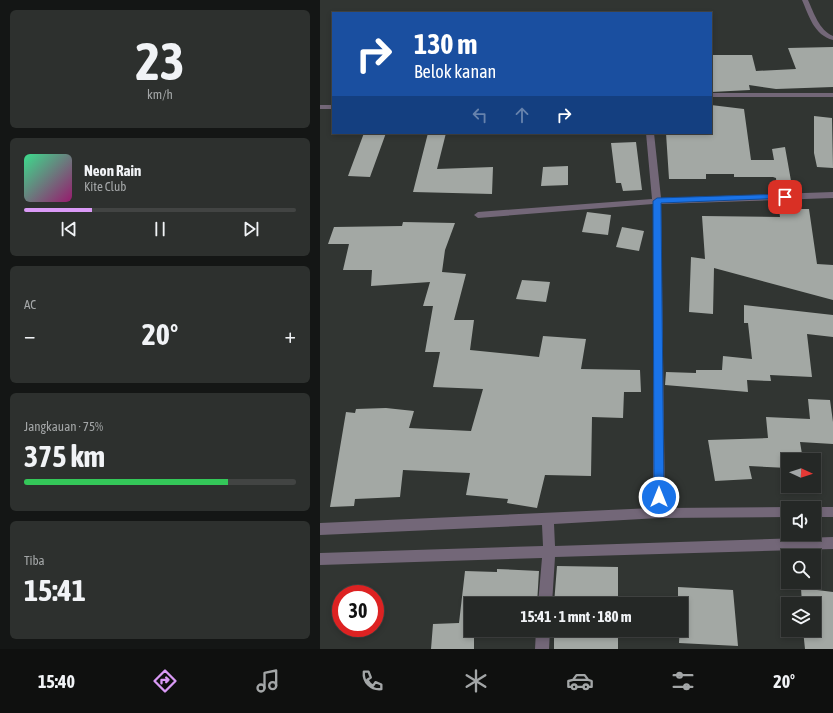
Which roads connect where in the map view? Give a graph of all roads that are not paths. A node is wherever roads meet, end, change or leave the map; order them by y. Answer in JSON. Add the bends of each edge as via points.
{"nodes":[{"id":1,"x":805,"y":0,"type":"edge"},
{"id":2,"x":833,"y":38,"type":"edge"},
{"id":3,"x":712,"y":95,"type":"edge"},
{"id":4,"x":833,"y":95,"type":"edge"},
{"id":5,"x":320,"y":107,"type":"edge"},
{"id":6,"x":332,"y":107,"type":"edge"},
{"id":7,"x":650,"y":134,"type":"edge"},
{"id":8,"x":833,"y":195,"type":"edge"},
{"id":9,"x":657,"y":201,"type":"junction"},
{"id":10,"x":478,"y":215,"type":"dead end"},
{"id":11,"x":781,"y":512,"type":"edge"},
{"id":12,"x":821,"y":512,"type":"edge"},
{"id":13,"x":833,"y":512,"type":"edge"},
{"id":14,"x":659,"y":513,"type":"junction"},
{"id":15,"x":548,"y":519,"type":"junction"},
{"id":16,"x":320,"y":529,"type":"edge"},
{"id":17,"x":833,"y":542,"type":"edge"},
{"id":18,"x":549,"y":552,"type":"junction"},
{"id":19,"x":320,"y":559,"type":"edge"},
{"id":20,"x":546,"y":597,"type":"edge"},
{"id":21,"x":543,"y":637,"type":"edge"},
{"id":22,"x":542,"y":649,"type":"edge"}],
"edges":[{"from":1,"to":2,"type":"street","via":[[820,30]]},
{"from":3,"to":4,"type":"street"},
{"from":5,"to":6,"type":"street"},
{"from":7,"to":9,"type":"street"},
{"from":8,"to":9,"type":"street"},
{"from":9,"to":10,"type":"street"},
{"from":9,"to":14,"type":"street"},
{"from":11,"to":14,"type":"street"},
{"from":12,"to":13,"type":"street"},
{"from":14,"to":15,"type":"street"},
{"from":15,"to":16,"type":"street"},
{"from":15,"to":18,"type":"street"},
{"from":17,"to":18,"type":"street"},
{"from":18,"to":19,"type":"street"},
{"from":18,"to":20,"type":"street"},
{"from":21,"to":22,"type":"street"}]}
